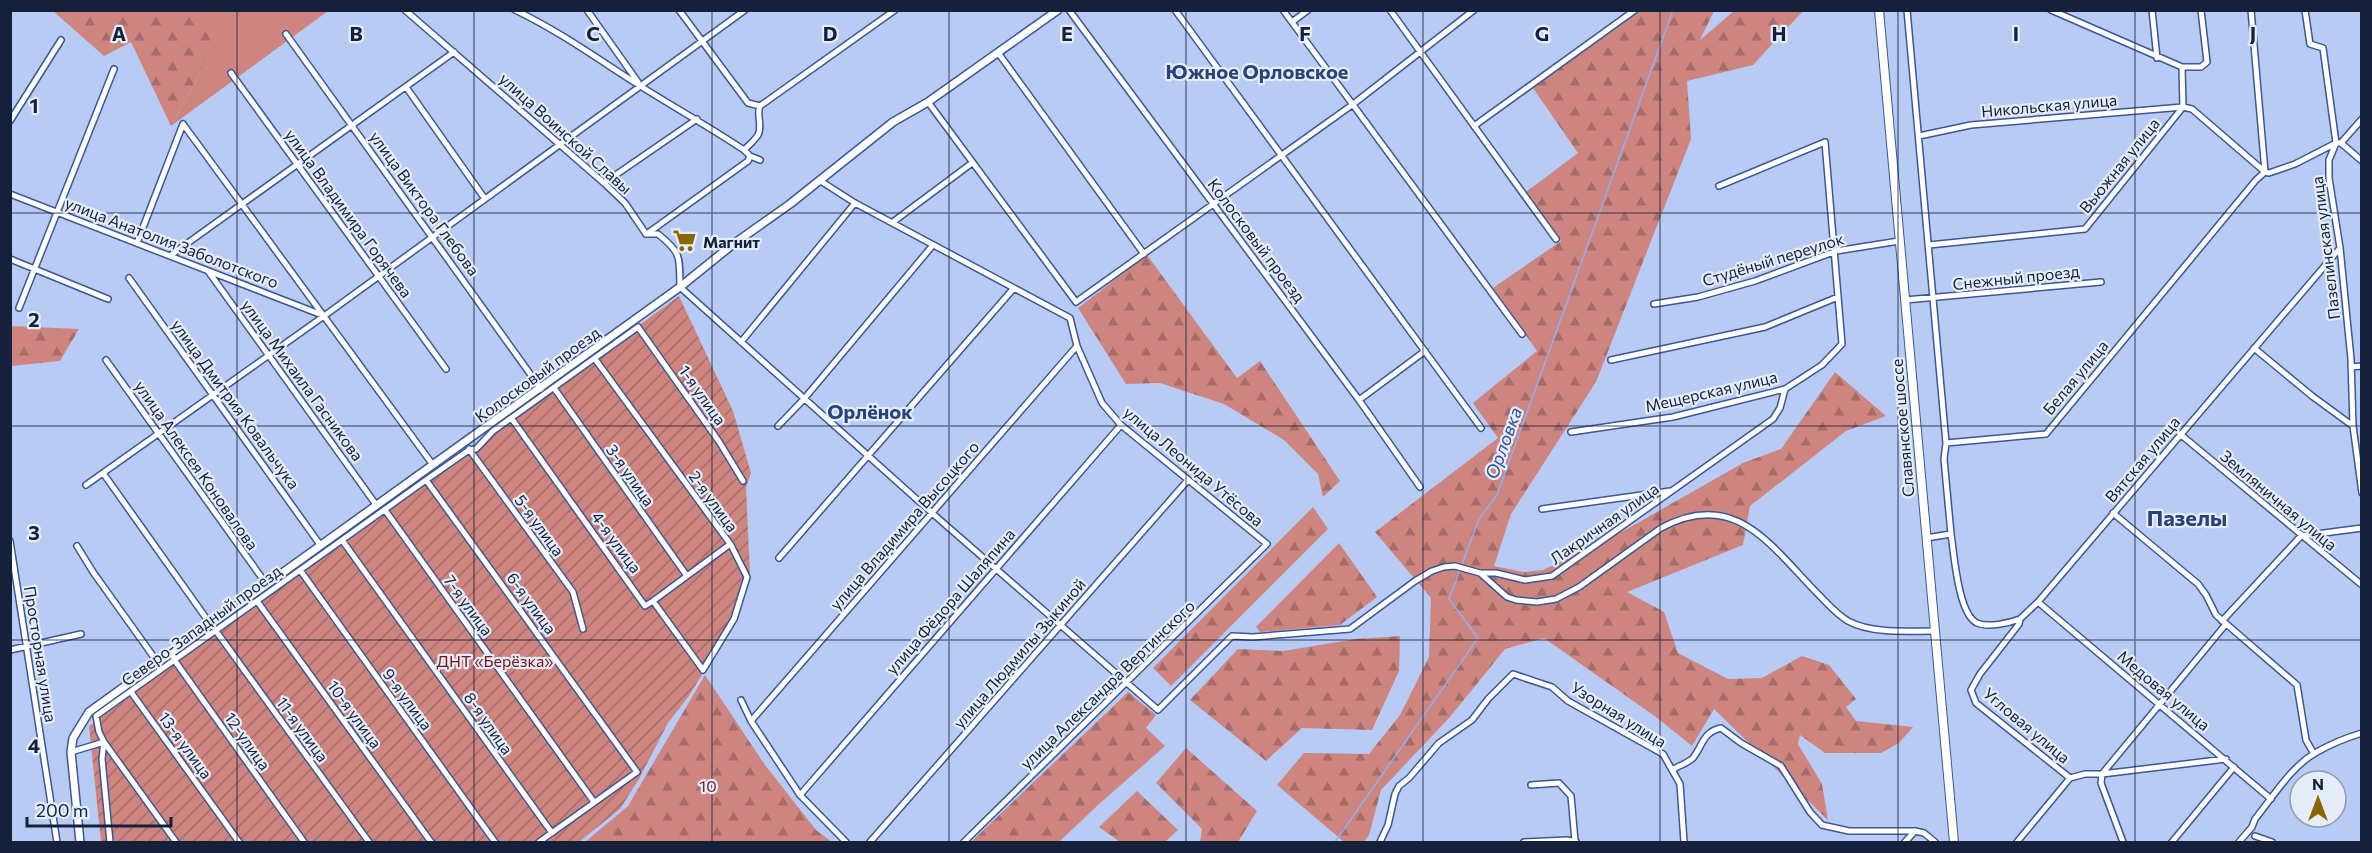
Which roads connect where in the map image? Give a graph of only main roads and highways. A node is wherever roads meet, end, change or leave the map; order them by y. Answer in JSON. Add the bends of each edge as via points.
{"nodes":[{"id":1,"x":1879,"y":10,"type":"edge"},
{"id":2,"x":1954,"y":843,"type":"edge"}],
"edges":[{"from":1,"to":2,"type":"main road","name":"Славянское шоссе"}]}
